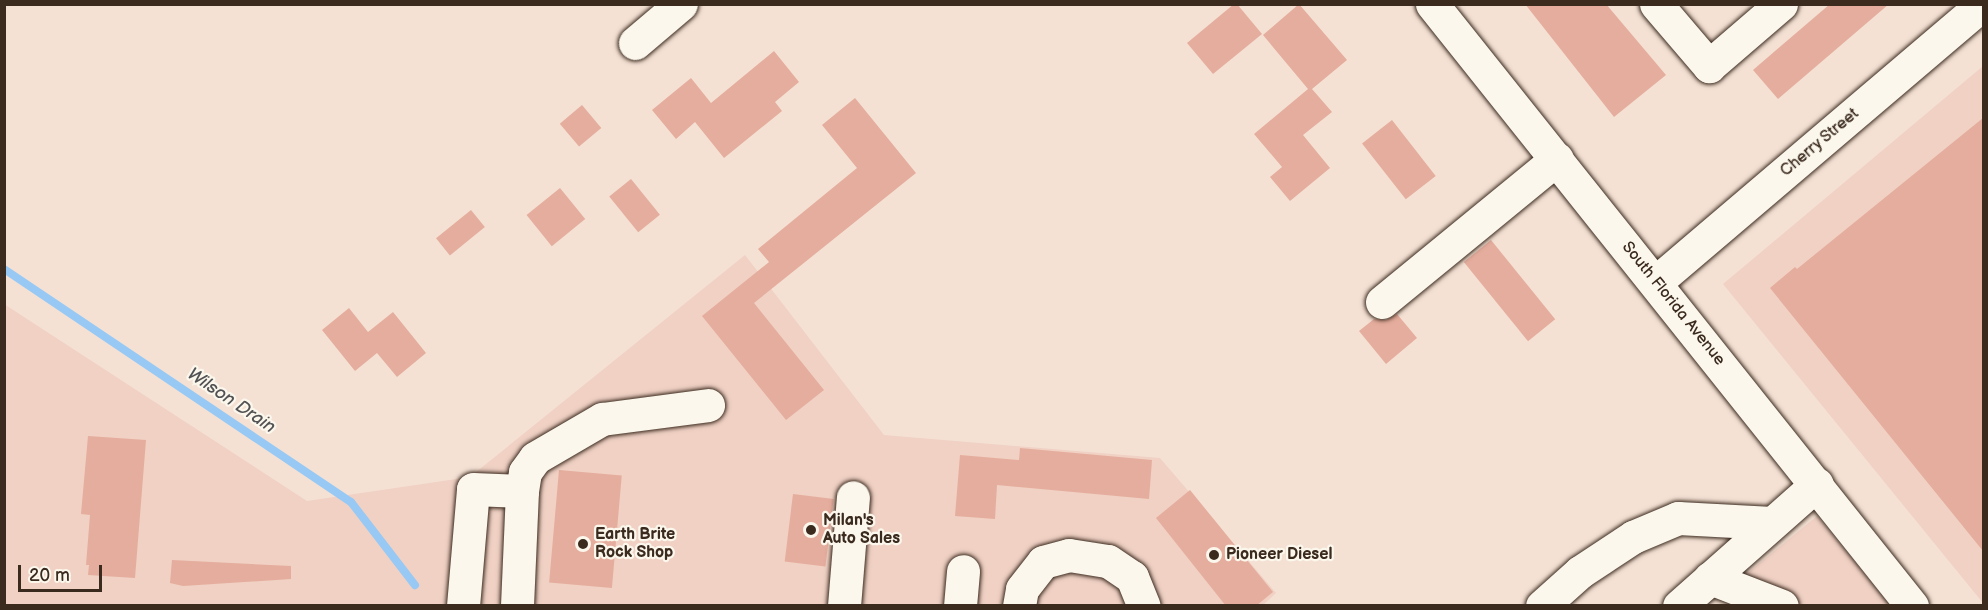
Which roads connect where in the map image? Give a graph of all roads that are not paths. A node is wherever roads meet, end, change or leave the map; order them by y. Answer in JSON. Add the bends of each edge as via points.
{"nodes":[{"id":1,"x":681,"y":4,"type":"edge"},
{"id":2,"x":1432,"y":4,"type":"edge"},
{"id":3,"x":1656,"y":4,"type":"edge"},
{"id":4,"x":1781,"y":4,"type":"edge"},
{"id":5,"x":1983,"y":4,"type":"edge"},
{"id":6,"x":635,"y":43,"type":"dead end"},
{"id":7,"x":1557,"y":159,"type":"junction"},
{"id":8,"x":1656,"y":282,"type":"junction"},
{"id":9,"x":1382,"y":302,"type":"dead end"},
{"id":10,"x":708,"y":405,"type":"dead end"},
{"id":11,"x":1817,"y":484,"type":"junction"},
{"id":12,"x":522,"y":491,"type":"junction"},
{"id":13,"x":853,"y":497,"type":"dead end"},
{"id":14,"x":1772,"y":523,"type":"junction"},
{"id":15,"x":963,"y":571,"type":"dead end"},
{"id":16,"x":1710,"y":578,"type":"junction"},
{"id":17,"x":463,"y":606,"type":"edge"},
{"id":18,"x":517,"y":606,"type":"edge"},
{"id":19,"x":844,"y":606,"type":"edge"},
{"id":20,"x":960,"y":606,"type":"edge"},
{"id":21,"x":1019,"y":606,"type":"edge"},
{"id":22,"x":1143,"y":606,"type":"edge"},
{"id":23,"x":1542,"y":606,"type":"edge"},
{"id":24,"x":1679,"y":606,"type":"edge"},
{"id":25,"x":1782,"y":606,"type":"edge"},
{"id":26,"x":1912,"y":606,"type":"edge"}],
"edges":[{"from":1,"to":6,"type":"street"},
{"from":2,"to":7,"type":"street","name":"South Florida Avenue"},
{"from":3,"to":4,"type":"street","via":[[1709,66]]},
{"from":5,"to":8,"type":"street","name":"Cherry Street"},
{"from":7,"to":8,"type":"street","name":"South Florida Avenue"},
{"from":7,"to":9,"type":"street"},
{"from":8,"to":11,"type":"street","name":"South Florida Avenue"},
{"from":10,"to":12,"type":"street","via":[[602,419],[535,458],[525,472]]},
{"from":11,"to":14,"type":"street"},
{"from":11,"to":26,"type":"street","name":"South Florida Avenue"},
{"from":12,"to":17,"type":"street","via":[[473,489]]},
{"from":12,"to":18,"type":"street"},
{"from":13,"to":19,"type":"street"},
{"from":14,"to":16,"type":"street"},
{"from":14,"to":23,"type":"street","via":[[1678,518],[1633,537],[1581,572]]},
{"from":15,"to":20,"type":"street"},
{"from":16,"to":24,"type":"street"},
{"from":16,"to":25,"type":"street"},
{"from":21,"to":22,"type":"street","via":[[1022,589],[1043,562],[1069,555],[1108,561],[1132,577]]}]}
